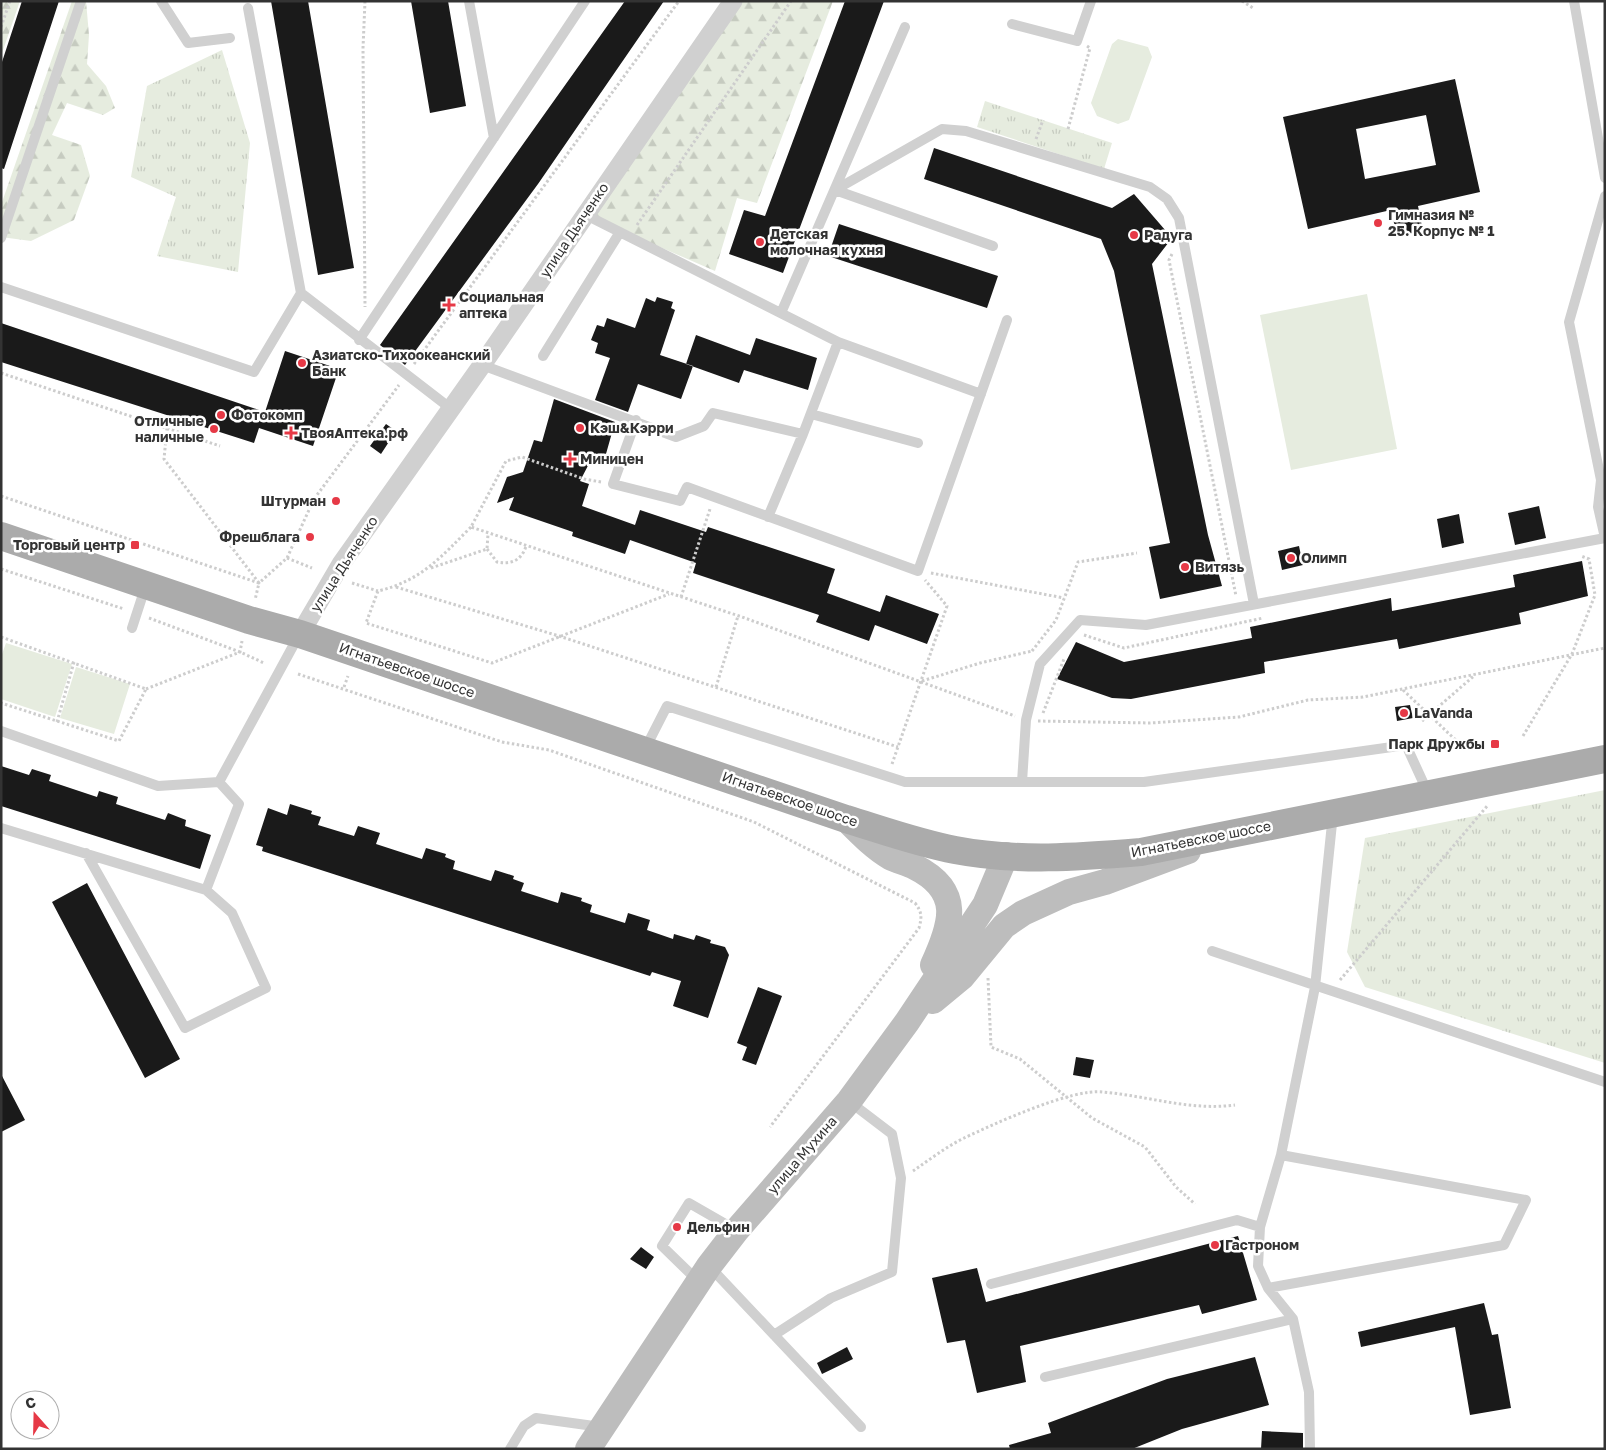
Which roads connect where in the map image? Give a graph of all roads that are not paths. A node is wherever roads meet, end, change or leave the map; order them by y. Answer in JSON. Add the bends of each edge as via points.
{"nodes":[{"id":1,"x":82,"y":1,"type":"edge"},
{"id":2,"x":161,"y":1,"type":"edge"},
{"id":3,"x":469,"y":1,"type":"edge"},
{"id":4,"x":586,"y":1,"type":"edge"},
{"id":5,"x":732,"y":1,"type":"edge"},
{"id":6,"x":1091,"y":1,"type":"edge"},
{"id":7,"x":1574,"y":1,"type":"edge"},
{"id":8,"x":248,"y":8,"type":"dead end"},
{"id":9,"x":1012,"y":24,"type":"dead end"},
{"id":10,"x":905,"y":27,"type":"dead end"},
{"id":11,"x":230,"y":38,"type":"dead end"},
{"id":12,"x":494,"y":138,"type":"junction"},
{"id":13,"x":1605,"y":178,"type":"edge"},
{"id":14,"x":834,"y":190,"type":"junction"},
{"id":15,"x":1605,"y":196,"type":"edge"},
{"id":16,"x":584,"y":214,"type":"junction"},
{"id":17,"x":620,"y":232,"type":"junction"},
{"id":18,"x":1,"y":238,"type":"edge"},
{"id":19,"x":993,"y":246,"type":"dead end"},
{"id":20,"x":1,"y":287,"type":"edge"},
{"id":21,"x":301,"y":293,"type":"junction"},
{"id":22,"x":781,"y":313,"type":"junction"},
{"id":23,"x":1007,"y":320,"type":"dead end"},
{"id":24,"x":359,"y":340,"type":"junction"},
{"id":25,"x":838,"y":342,"type":"junction"},
{"id":26,"x":543,"y":356,"type":"dead end"},
{"id":27,"x":482,"y":365,"type":"junction"},
{"id":28,"x":981,"y":394,"type":"junction"},
{"id":29,"x":450,"y":408,"type":"junction"},
{"id":30,"x":811,"y":414,"type":"junction"},
{"id":31,"x":636,"y":420,"type":"junction"},
{"id":32,"x":803,"y":434,"type":"junction"},
{"id":33,"x":918,"y":443,"type":"dead end"},
{"id":34,"x":1603,"y":480,"type":"edge"},
{"id":35,"x":768,"y":517,"type":"junction"},
{"id":36,"x":1,"y":536,"type":"edge"},
{"id":37,"x":1605,"y":538,"type":"edge"},
{"id":38,"x":147,"y":584,"type":"junction"},
{"id":39,"x":1254,"y":604,"type":"junction"},
{"id":40,"x":132,"y":628,"type":"dead end"},
{"id":41,"x":300,"y":634,"type":"junction"},
{"id":42,"x":1,"y":732,"type":"edge"},
{"id":43,"x":645,"y":750,"type":"junction"},
{"id":44,"x":1605,"y":758,"type":"edge"},
{"id":45,"x":219,"y":782,"type":"junction"},
{"id":46,"x":1022,"y":782,"type":"junction"},
{"id":47,"x":1428,"y":794,"type":"junction"},
{"id":48,"x":1333,"y":814,"type":"junction"},
{"id":49,"x":846,"y":819,"type":"junction"},
{"id":50,"x":1,"y":828,"type":"edge"},
{"id":51,"x":1238,"y":833,"type":"junction"},
{"id":52,"x":86,"y":854,"type":"junction"},
{"id":53,"x":1006,"y":855,"type":"junction"},
{"id":54,"x":206,"y":890,"type":"junction"},
{"id":55,"x":1212,"y":951,"type":"dead end"},
{"id":56,"x":1315,"y":987,"type":"junction"},
{"id":57,"x":907,"y":1022,"type":"junction"},
{"id":58,"x":1605,"y":1082,"type":"edge"},
{"id":59,"x":850,"y":1101,"type":"junction"},
{"id":60,"x":1281,"y":1155,"type":"junction"},
{"id":61,"x":1260,"y":1227,"type":"junction"},
{"id":62,"x":736,"y":1231,"type":"junction"},
{"id":63,"x":703,"y":1274,"type":"junction"},
{"id":64,"x":991,"y":1284,"type":"dead end"},
{"id":65,"x":1268,"y":1288,"type":"junction"},
{"id":66,"x":1293,"y":1319,"type":"junction"},
{"id":67,"x":774,"y":1335,"type":"junction"},
{"id":68,"x":1046,"y":1377,"type":"dead end"},
{"id":69,"x":602,"y":1427,"type":"junction"},
{"id":70,"x":861,"y":1427,"type":"dead end"},
{"id":71,"x":510,"y":1449,"type":"edge"},
{"id":72,"x":588,"y":1449,"type":"edge"},
{"id":73,"x":1310,"y":1449,"type":"edge"}],
"edges":[{"from":1,"to":18,"type":"lane"},
{"from":2,"to":11,"type":"lane","via":[[188,43]]},
{"from":3,"to":12,"type":"lane"},
{"from":4,"to":12,"type":"lane"},
{"from":5,"to":16,"type":"street","name":"улица Дьяченко"},
{"from":6,"to":9,"type":"lane","via":[[1076,45]]},
{"from":7,"to":13,"type":"lane"},
{"from":8,"to":21,"type":"lane"},
{"from":10,"to":14,"type":"lane"},
{"from":12,"to":24,"type":"lane"},
{"from":14,"to":19,"type":"lane"},
{"from":14,"to":22,"type":"lane"},
{"from":14,"to":39,"type":"lane","via":[[942,129],[966,131],[1150,186],[1167,198],[1179,218]]},
{"from":15,"to":34,"type":"lane","via":[[1569,322]]},
{"from":16,"to":17,"type":"lane"},
{"from":16,"to":27,"type":"street","name":"улица Дьяченко"},
{"from":17,"to":22,"type":"lane"},
{"from":17,"to":26,"type":"lane"},
{"from":20,"to":21,"type":"lane","via":[[254,372]]},
{"from":21,"to":24,"type":"lane"},
{"from":22,"to":25,"type":"lane"},
{"from":23,"to":28,"type":"lane"},
{"from":24,"to":29,"type":"lane"},
{"from":25,"to":28,"type":"lane"},
{"from":25,"to":30,"type":"lane"},
{"from":27,"to":29,"type":"street","name":"улица Дьяченко"},
{"from":27,"to":31,"type":"lane"},
{"from":28,"to":35,"type":"lane","via":[[918,571]]},
{"from":29,"to":41,"type":"street","name":"улица Дьяченко","via":[[341,564]]},
{"from":30,"to":32,"type":"lane"},
{"from":30,"to":33,"type":"lane"},
{"from":31,"to":32,"type":"lane","via":[[676,437],[704,426],[714,413]]},
{"from":31,"to":35,"type":"lane","via":[[613,484],[680,501],[687,487]]},
{"from":32,"to":35,"type":"lane"},
{"from":34,"to":37,"type":"lane","via":[[1598,507]]},
{"from":36,"to":38,"type":"main road","name":"Игнатьевское шоссе"},
{"from":37,"to":39,"type":"lane"},
{"from":38,"to":40,"type":"lane"},
{"from":38,"to":41,"type":"main road","name":"Игнатьевское шоссе","via":[[249,620]]},
{"from":39,"to":46,"type":"lane","via":[[1146,625],[1080,620],[1040,664],[1026,720]]},
{"from":41,"to":43,"type":"main road","name":"Игнатьевское шоссе"},
{"from":41,"to":45,"type":"lane"},
{"from":42,"to":45,"type":"lane","via":[[158,786]]},
{"from":43,"to":46,"type":"lane","via":[[667,706],[905,782]]},
{"from":43,"to":49,"type":"main road","name":"Игнатьевское шоссе"},
{"from":44,"to":47,"type":"main road","name":"Игнатьевское шоссе"},
{"from":45,"to":54,"type":"lane","via":[[239,804]]},
{"from":46,"to":47,"type":"lane","via":[[1144,782],[1406,745]]},
{"from":47,"to":48,"type":"main road","name":"Игнатьевское шоссе"},
{"from":48,"to":51,"type":"main road","name":"Игнатьевское шоссе"},
{"from":48,"to":56,"type":"lane"},
{"from":49,"to":53,"type":"main road","name":"Игнатьевское шоссе","via":[[957,851]]},
{"from":49,"to":57,"type":"main road","via":[[868,841],[935,880],[944,891],[950,907],[950,922],[944,941]]},
{"from":50,"to":52,"type":"lane"},
{"from":51,"to":53,"type":"main road","name":"Игнатьевское шоссе","via":[[1141,852],[1068,858]]},
{"from":51,"to":57,"type":"main road","via":[[1105,882],[1068,892],[1023,913],[1004,926],[962,977]]},
{"from":52,"to":54,"type":"lane"},
{"from":52,"to":54,"type":"lane","via":[[185,1028],[266,988],[232,913]]},
{"from":53,"to":57,"type":"main road","name":"улица Мухина","via":[[985,905]]},
{"from":55,"to":56,"type":"lane"},
{"from":56,"to":58,"type":"lane"},
{"from":56,"to":60,"type":"lane"},
{"from":57,"to":59,"type":"main road","name":"улица Мухина"},
{"from":59,"to":62,"type":"main road","name":"улица Мухина"},
{"from":59,"to":67,"type":"lane","via":[[892,1134],[901,1178],[892,1272],[831,1298]]},
{"from":60,"to":61,"type":"lane"},
{"from":60,"to":65,"type":"lane","via":[[1526,1200],[1504,1245]]},
{"from":61,"to":64,"type":"lane","via":[[1238,1220]]},
{"from":61,"to":65,"type":"lane","via":[[1258,1266]]},
{"from":62,"to":63,"type":"main road","name":"улица Мухина"},
{"from":62,"to":63,"type":"lane","via":[[689,1203],[662,1246]]},
{"from":63,"to":67,"type":"lane"},
{"from":63,"to":69,"type":"main road","name":"улица Мухина"},
{"from":65,"to":66,"type":"lane"},
{"from":66,"to":68,"type":"lane"},
{"from":66,"to":73,"type":"lane","via":[[1309,1392]]},
{"from":67,"to":70,"type":"lane"},
{"from":69,"to":71,"type":"lane","via":[[536,1418],[524,1426]]},
{"from":69,"to":72,"type":"main road","name":"улица Мухина"}]}
